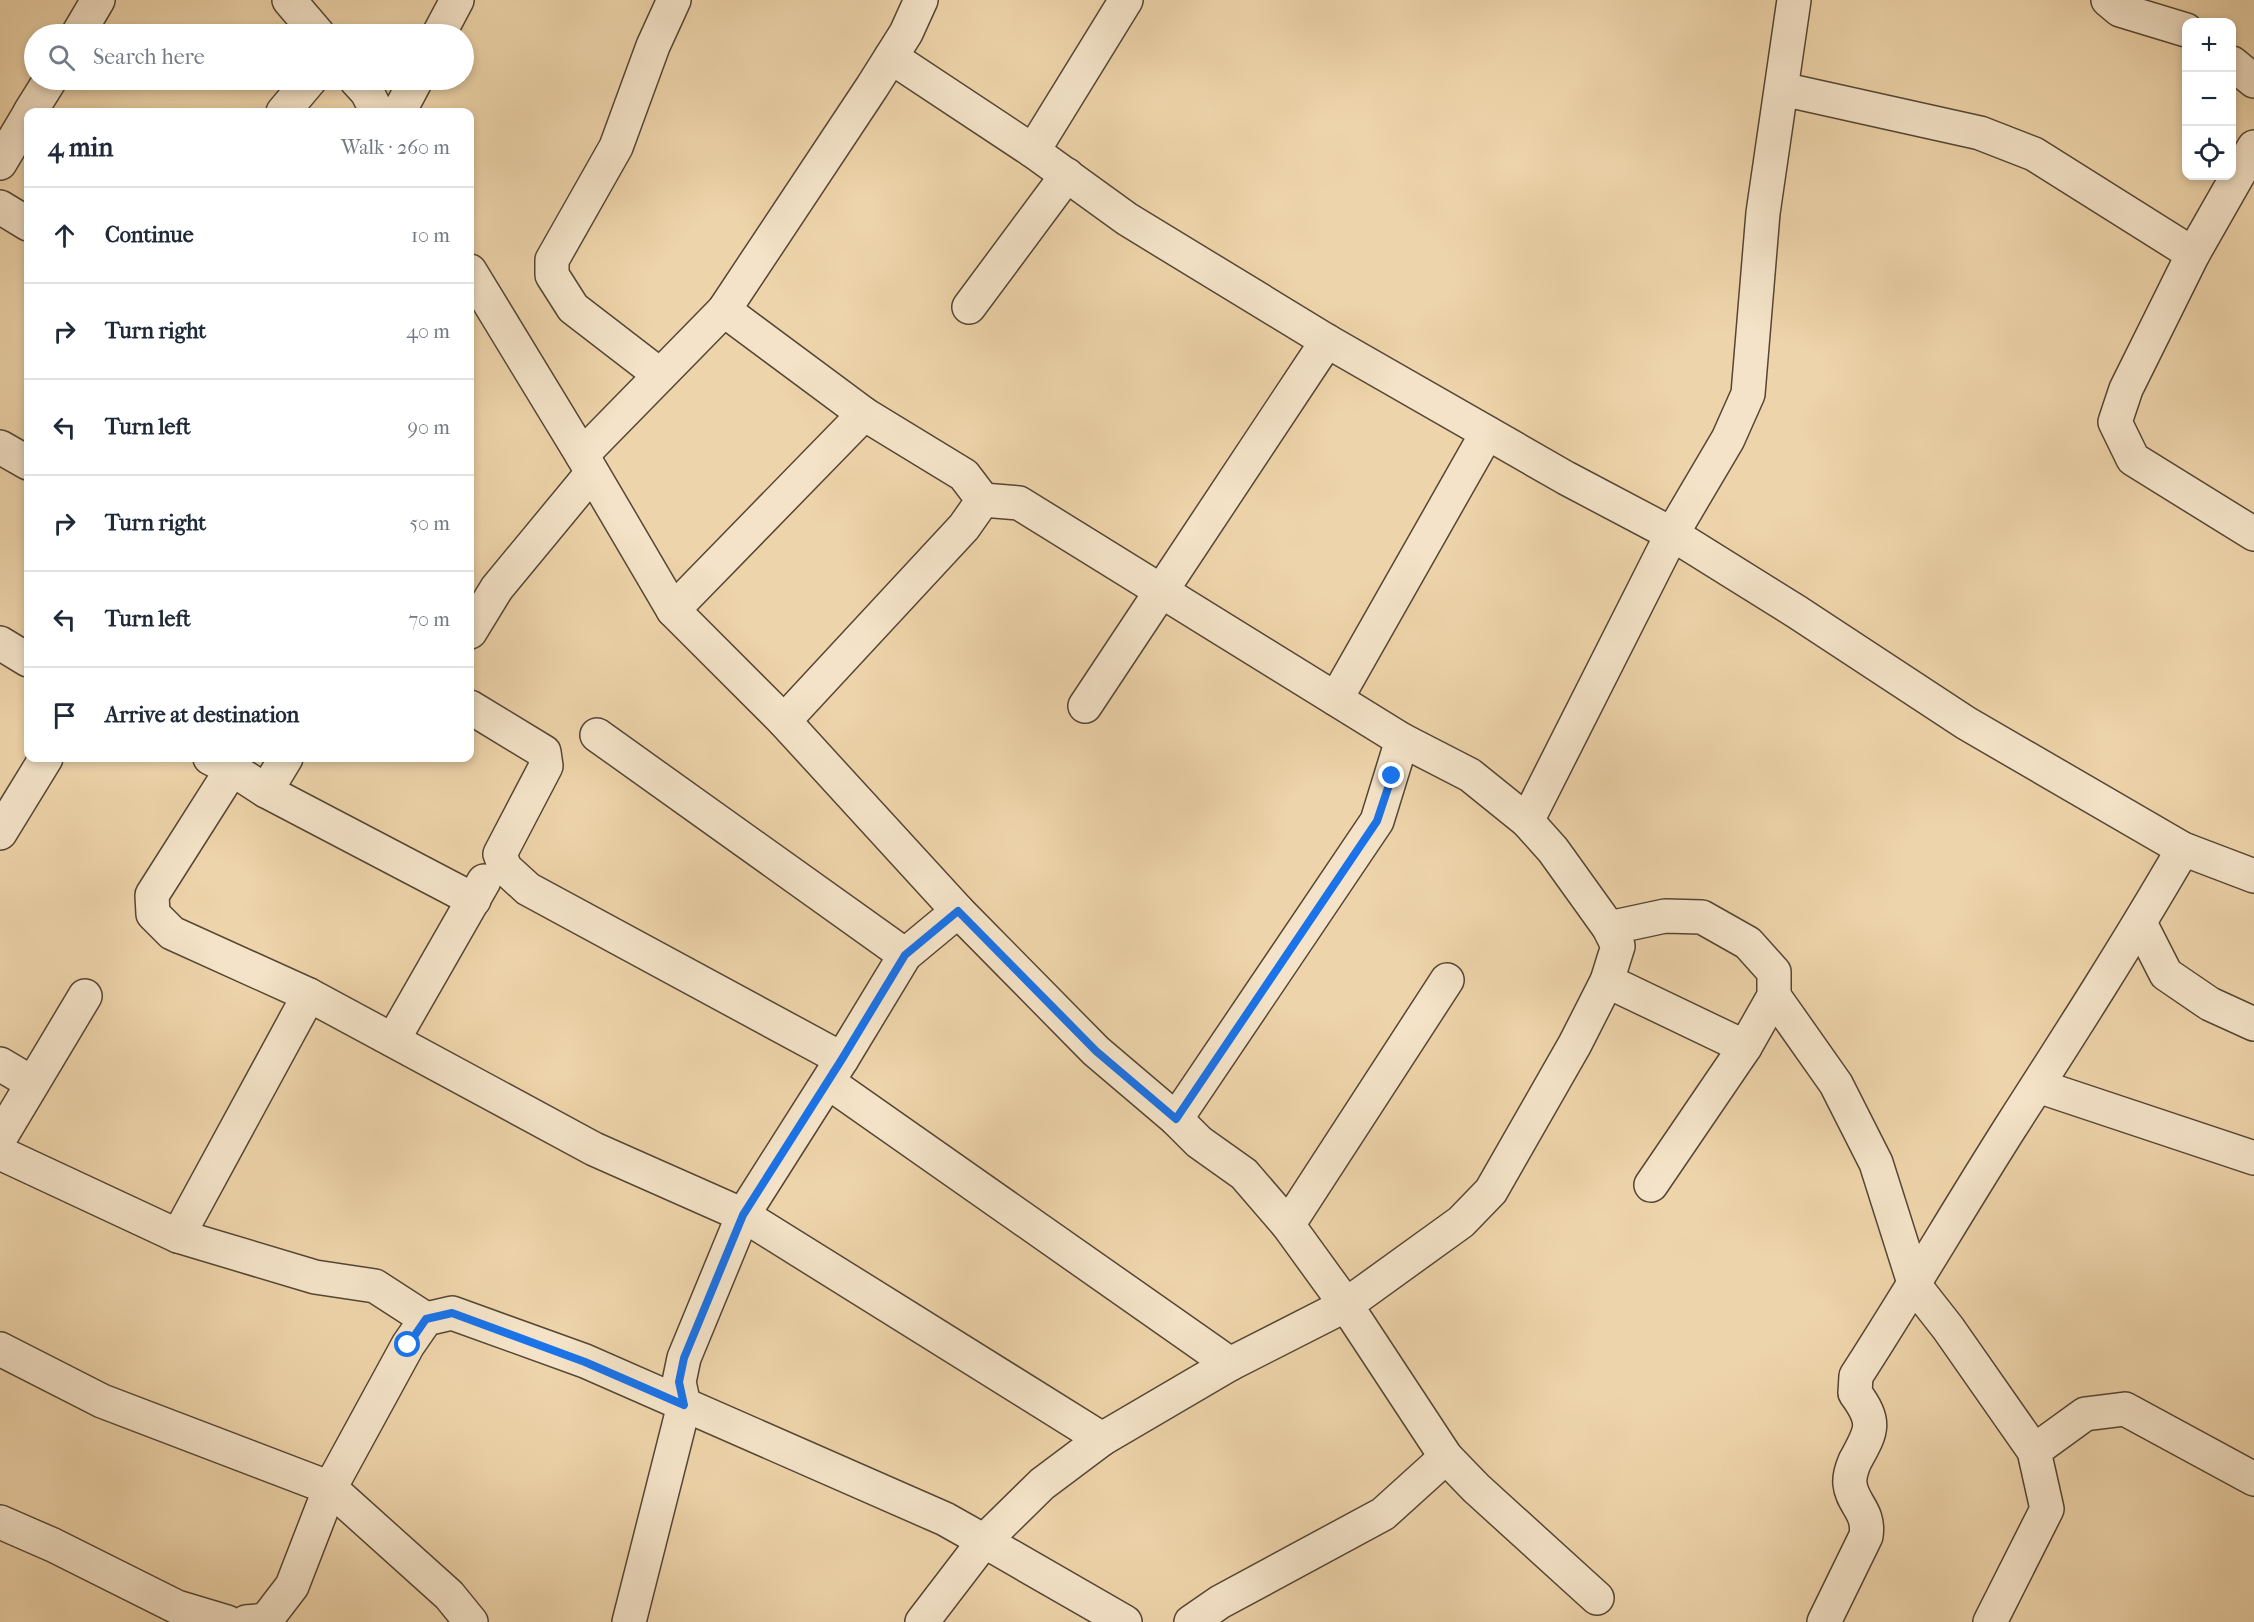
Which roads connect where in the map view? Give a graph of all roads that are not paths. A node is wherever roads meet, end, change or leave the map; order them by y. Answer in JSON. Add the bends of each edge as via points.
{"nodes":[{"id":1,"x":98,"y":0,"type":"edge"},
{"id":2,"x":289,"y":0,"type":"edge"},
{"id":3,"x":457,"y":0,"type":"edge"},
{"id":4,"x":674,"y":0,"type":"edge"},
{"id":5,"x":921,"y":0,"type":"edge"},
{"id":6,"x":1126,"y":0,"type":"edge"},
{"id":7,"x":1794,"y":0,"type":"edge"},
{"id":8,"x":2108,"y":0,"type":"edge"},
{"id":9,"x":2175,"y":0,"type":"edge"},
{"id":10,"x":2184,"y":18,"type":"edge"},
{"id":11,"x":84,"y":24,"type":"edge"},
{"id":12,"x":309,"y":24,"type":"edge"},
{"id":13,"x":445,"y":24,"type":"edge"},
{"id":14,"x":2182,"y":29,"type":"edge"},
{"id":15,"x":891,"y":57,"type":"junction"},
{"id":16,"x":2236,"y":66,"type":"edge"},
{"id":17,"x":2254,"y":81,"type":"edge"},
{"id":18,"x":1782,"y":89,"type":"junction"},
{"id":19,"x":44,"y":90,"type":"edge"},
{"id":20,"x":302,"y":90,"type":"edge"},
{"id":21,"x":365,"y":90,"type":"edge"},
{"id":22,"x":411,"y":90,"type":"edge"},
{"id":23,"x":33,"y":108,"type":"edge"},
{"id":24,"x":286,"y":108,"type":"edge"},
{"id":25,"x":375,"y":108,"type":"edge"},
{"id":26,"x":401,"y":108,"type":"edge"},
{"id":27,"x":24,"y":122,"type":"edge"},
{"id":28,"x":2254,"y":147,"type":"edge"},
{"id":29,"x":1033,"y":151,"type":"junction"},
{"id":30,"x":0,"y":163,"type":"edge"},
{"id":31,"x":1067,"y":175,"type":"junction"},
{"id":32,"x":0,"y":207,"type":"edge"},
{"id":33,"x":24,"y":222,"type":"edge"},
{"id":34,"x":2193,"y":254,"type":"junction"},
{"id":35,"x":474,"y":278,"type":"edge"},
{"id":36,"x":969,"y":307,"type":"dead end"},
{"id":37,"x":723,"y":310,"type":"junction"},
{"id":38,"x":1327,"y":341,"type":"junction"},
{"id":39,"x":660,"y":375,"type":"junction"},
{"id":40,"x":864,"y":414,"type":"junction"},
{"id":41,"x":1487,"y":433,"type":"junction"},
{"id":42,"x":0,"y":447,"type":"edge"},
{"id":43,"x":24,"y":461,"type":"edge"},
{"id":44,"x":587,"y":464,"type":"junction"},
{"id":45,"x":983,"y":500,"type":"junction"},
{"id":46,"x":1672,"y":534,"type":"junction"},
{"id":47,"x":2254,"y":534,"type":"edge"},
{"id":48,"x":1161,"y":590,"type":"junction"},
{"id":49,"x":673,"y":610,"type":"junction"},
{"id":50,"x":474,"y":625,"type":"edge"},
{"id":51,"x":0,"y":643,"type":"edge"},
{"id":52,"x":24,"y":658,"type":"edge"},
{"id":53,"x":1336,"y":699,"type":"junction"},
{"id":54,"x":1085,"y":706,"type":"dead end"},
{"id":55,"x":474,"y":709,"type":"edge"},
{"id":56,"x":784,"y":721,"type":"junction"},
{"id":57,"x":597,"y":735,"type":"dead end"},
{"id":58,"x":1402,"y":740,"type":"junction"},
{"id":59,"x":44,"y":762,"type":"edge"},
{"id":60,"x":284,"y":762,"type":"edge"},
{"id":61,"x":221,"y":763,"type":"edge"},
{"id":62,"x":266,"y":790,"type":"junction"},
{"id":63,"x":1527,"y":821,"type":"junction"},
{"id":64,"x":0,"y":833,"type":"edge"},
{"id":65,"x":2183,"y":849,"type":"junction"},
{"id":66,"x":500,"y":854,"type":"junction"},
{"id":67,"x":2254,"y":876,"type":"edge"},
{"id":68,"x":474,"y":900,"type":"junction"},
{"id":69,"x":958,"y":911,"type":"junction"},
{"id":70,"x":2140,"y":923,"type":"junction"},
{"id":71,"x":1609,"y":928,"type":"junction"},
{"id":72,"x":905,"y":955,"type":"junction"},
{"id":73,"x":1447,"y":980,"type":"dead end"},
{"id":74,"x":1606,"y":981,"type":"junction"},
{"id":75,"x":309,"y":995,"type":"junction"},
{"id":76,"x":85,"y":996,"type":"dead end"},
{"id":77,"x":1774,"y":996,"type":"junction"},
{"id":78,"x":2254,"y":1024,"type":"edge"},
{"id":79,"x":393,"y":1040,"type":"junction"},
{"id":80,"x":1745,"y":1047,"type":"junction"},
{"id":81,"x":0,"y":1064,"type":"edge"},
{"id":82,"x":835,"y":1070,"type":"junction"},
{"id":83,"x":32,"y":1083,"type":"junction"},
{"id":84,"x":2038,"y":1086,"type":"junction"},
{"id":85,"x":1176,"y":1119,"type":"junction"},
{"id":86,"x":0,"y":1138,"type":"edge"},
{"id":87,"x":0,"y":1153,"type":"edge"},
{"id":88,"x":2254,"y":1158,"type":"edge"},
{"id":89,"x":1651,"y":1185,"type":"dead end"},
{"id":90,"x":743,"y":1215,"type":"junction"},
{"id":91,"x":1288,"y":1225,"type":"junction"},
{"id":92,"x":178,"y":1236,"type":"junction"},
{"id":93,"x":1915,"y":1286,"type":"junction"},
{"id":94,"x":1346,"y":1305,"type":"junction"},
{"id":95,"x":426,"y":1319,"type":"junction"},
{"id":96,"x":0,"y":1349,"type":"edge"},
{"id":97,"x":1230,"y":1364,"type":"junction"},
{"id":98,"x":684,"y":1405,"type":"junction"},
{"id":99,"x":1102,"y":1439,"type":"junction"},
{"id":100,"x":2034,"y":1451,"type":"junction"},
{"id":101,"x":1446,"y":1457,"type":"junction"},
{"id":102,"x":2254,"y":1479,"type":"edge"},
{"id":103,"x":330,"y":1488,"type":"junction"},
{"id":104,"x":0,"y":1521,"type":"edge"},
{"id":105,"x":984,"y":1541,"type":"junction"},
{"id":106,"x":1597,"y":1598,"type":"dead end"},
{"id":107,"x":227,"y":1622,"type":"edge"},
{"id":108,"x":246,"y":1622,"type":"edge"},
{"id":109,"x":471,"y":1622,"type":"edge"},
{"id":110,"x":629,"y":1622,"type":"edge"},
{"id":111,"x":922,"y":1622,"type":"edge"},
{"id":112,"x":1125,"y":1622,"type":"edge"},
{"id":113,"x":1191,"y":1622,"type":"edge"},
{"id":114,"x":1824,"y":1622,"type":"edge"},
{"id":115,"x":1990,"y":1622,"type":"edge"}],
"edges":[{"from":1,"to":11,"type":"street"},
{"from":2,"to":12,"type":"street"},
{"from":3,"to":13,"type":"street"},
{"from":4,"to":39,"type":"street","via":[[616,147],[552,260],[552,275],[573,308]]},
{"from":5,"to":15,"type":"street"},
{"from":6,"to":29,"type":"street"},
{"from":7,"to":18,"type":"street"},
{"from":8,"to":14,"type":"street","via":[[2120,10]]},
{"from":9,"to":10,"type":"street"},
{"from":15,"to":29,"type":"street"},
{"from":15,"to":37,"type":"street"},
{"from":16,"to":17,"type":"street"},
{"from":18,"to":34,"type":"street","via":[[1980,133],[2034,154]]},
{"from":18,"to":46,"type":"street","via":[[1763,213],[1748,394],[1728,439]]},
{"from":19,"to":23,"type":"street"},
{"from":20,"to":24,"type":"street"},
{"from":21,"to":25,"type":"street"},
{"from":22,"to":26,"type":"street"},
{"from":27,"to":30,"type":"street"},
{"from":28,"to":34,"type":"street"},
{"from":29,"to":31,"type":"street"},
{"from":31,"to":36,"type":"street"},
{"from":31,"to":38,"type":"street","via":[[1127,219]]},
{"from":32,"to":33,"type":"street"},
{"from":34,"to":47,"type":"street","via":[[2126,388],[2115,422],[2133,459]]},
{"from":35,"to":44,"type":"street"},
{"from":37,"to":39,"type":"street"},
{"from":37,"to":40,"type":"street"},
{"from":38,"to":41,"type":"street"},
{"from":38,"to":48,"type":"street"},
{"from":39,"to":44,"type":"street"},
{"from":40,"to":45,"type":"street","via":[[964,475]]},
{"from":40,"to":49,"type":"street"},
{"from":41,"to":46,"type":"street"},
{"from":41,"to":53,"type":"street"},
{"from":42,"to":43,"type":"street"},
{"from":44,"to":49,"type":"street"},
{"from":44,"to":50,"type":"street"},
{"from":45,"to":48,"type":"street","via":[[1019,503]]},
{"from":45,"to":56,"type":"street","via":[[964,527]]},
{"from":46,"to":63,"type":"street"},
{"from":46,"to":65,"type":"street","via":[[1966,723]]},
{"from":48,"to":53,"type":"street"},
{"from":48,"to":54,"type":"street"},
{"from":49,"to":56,"type":"street"},
{"from":51,"to":52,"type":"street"},
{"from":53,"to":58,"type":"street"},
{"from":55,"to":66,"type":"street","via":[[544,752],[546,766]]},
{"from":56,"to":69,"type":"street"},
{"from":57,"to":72,"type":"street"},
{"from":58,"to":63,"type":"street","via":[[1470,775]]},
{"from":58,"to":85,"type":"street","via":[[1377,821]]},
{"from":59,"to":64,"type":"street"},
{"from":60,"to":62,"type":"street"},
{"from":61,"to":62,"type":"street"},
{"from":61,"to":75,"type":"street","via":[[152,895],[153,914],[172,933]]},
{"from":62,"to":68,"type":"street"},
{"from":63,"to":71,"type":"street"},
{"from":65,"to":67,"type":"street"},
{"from":65,"to":70,"type":"street"},
{"from":66,"to":68,"type":"street"},
{"from":66,"to":82,"type":"street","via":[[505,868],[528,889]]},
{"from":68,"to":79,"type":"street"},
{"from":69,"to":72,"type":"street"},
{"from":69,"to":85,"type":"street","via":[[1096,1051]]},
{"from":70,"to":78,"type":"street","via":[[2166,974],[2210,1004]]},
{"from":70,"to":84,"type":"street"},
{"from":71,"to":74,"type":"street","via":[[1618,946]]},
{"from":71,"to":77,"type":"street","via":[[1665,916],[1702,917],[1748,943],[1774,972]]},
{"from":72,"to":82,"type":"street"},
{"from":73,"to":91,"type":"street"},
{"from":74,"to":80,"type":"street"},
{"from":74,"to":94,"type":"street","via":[[1575,1044],[1491,1191],[1461,1222]]},
{"from":75,"to":79,"type":"street"},
{"from":75,"to":92,"type":"street"},
{"from":76,"to":83,"type":"street"},
{"from":77,"to":80,"type":"street"},
{"from":77,"to":93,"type":"street","via":[[1836,1084],[1876,1163]]},
{"from":79,"to":90,"type":"street","via":[[594,1149]]},
{"from":80,"to":89,"type":"street"},
{"from":81,"to":83,"type":"street"},
{"from":82,"to":90,"type":"street"},
{"from":82,"to":97,"type":"street"},
{"from":83,"to":86,"type":"street"},
{"from":84,"to":88,"type":"street"},
{"from":84,"to":93,"type":"street"},
{"from":85,"to":91,"type":"street","via":[[1199,1142],[1244,1174]]},
{"from":87,"to":92,"type":"street"},
{"from":90,"to":98,"type":"street","via":[[684,1358],[679,1382]]},
{"from":90,"to":99,"type":"street"},
{"from":91,"to":94,"type":"street"},
{"from":92,"to":95,"type":"street","via":[[315,1277],[375,1286]]},
{"from":93,"to":100,"type":"street"},
{"from":93,"to":114,"type":"street","via":[[1856,1376],[1855,1394],[1867,1410],[1871,1424],[1853,1466],[1850,1487],[1868,1524],[1866,1536]]},
{"from":94,"to":97,"type":"street"},
{"from":94,"to":101,"type":"street"},
{"from":95,"to":98,"type":"street","via":[[452,1313],[585,1362]]},
{"from":95,"to":103,"type":"street"},
{"from":96,"to":103,"type":"street","via":[[102,1401]]},
{"from":97,"to":99,"type":"street"},
{"from":98,"to":105,"type":"street","via":[[945,1519]]},
{"from":98,"to":110,"type":"street"},
{"from":99,"to":105,"type":"street","via":[[1042,1484]]},
{"from":100,"to":102,"type":"street","via":[[2085,1414],[2125,1409]]},
{"from":100,"to":115,"type":"street","via":[[2047,1509]]},
{"from":101,"to":106,"type":"street"},
{"from":101,"to":113,"type":"street","via":[[1383,1514],[1220,1602]]},
{"from":103,"to":108,"type":"street","via":[[292,1586],[266,1620]]},
{"from":103,"to":109,"type":"street","via":[[449,1594]]},
{"from":104,"to":107,"type":"street","via":[[177,1608]]},
{"from":105,"to":111,"type":"street"},
{"from":105,"to":112,"type":"street"}]}
